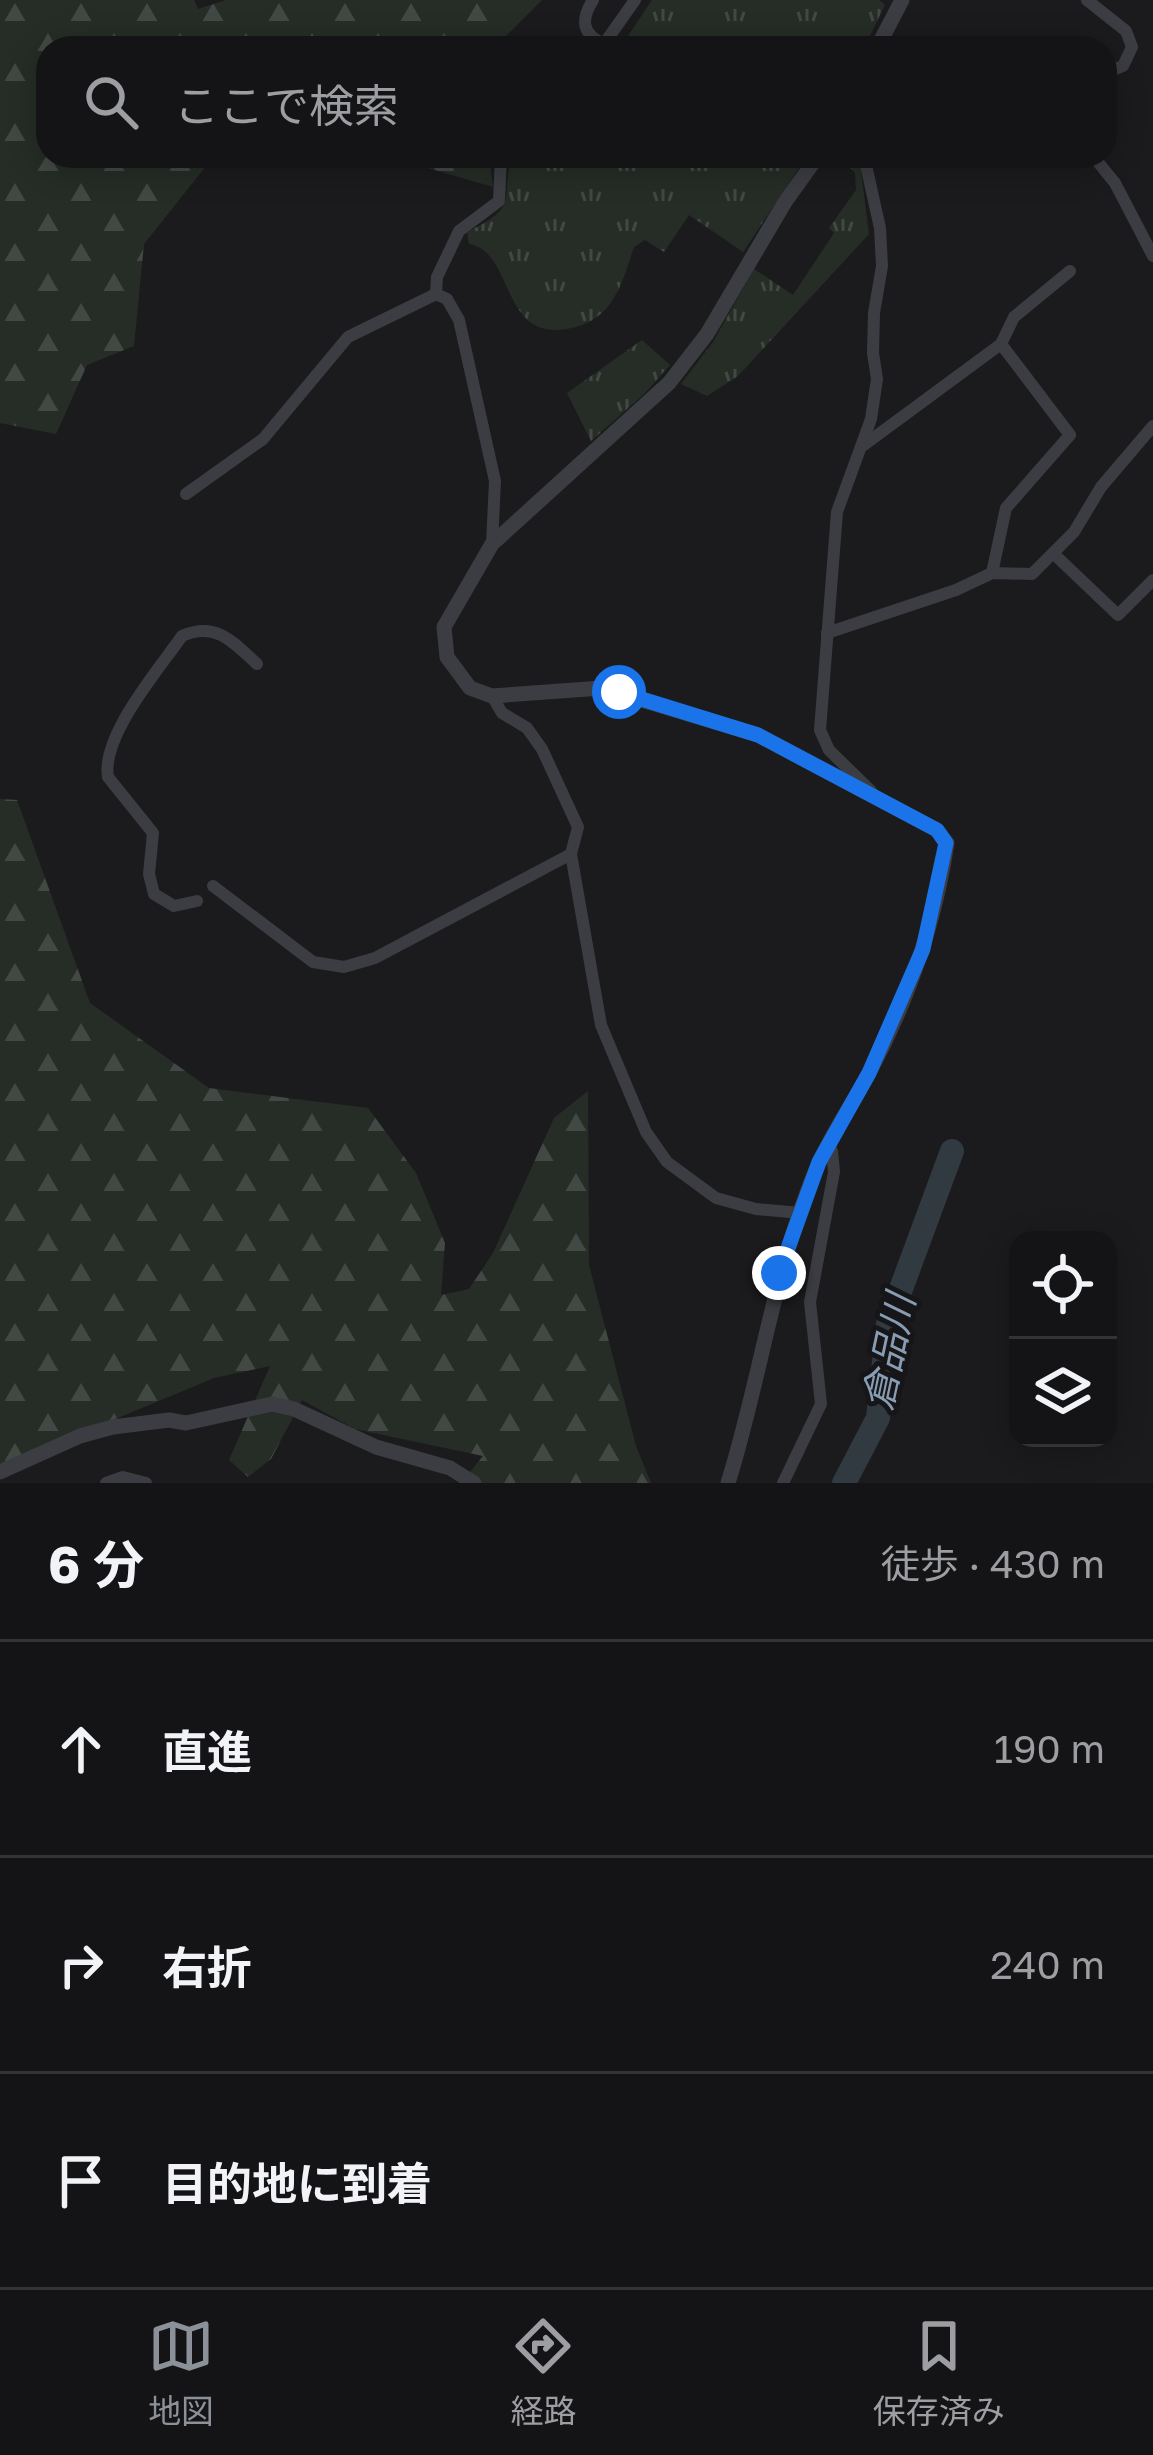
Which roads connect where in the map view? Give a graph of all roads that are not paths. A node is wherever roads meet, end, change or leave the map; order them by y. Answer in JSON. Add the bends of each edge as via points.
{"nodes":[{"id":1,"x":593,"y":0,"type":"edge"},
{"id":2,"x":634,"y":0,"type":"edge"},
{"id":3,"x":902,"y":0,"type":"edge"},
{"id":4,"x":1087,"y":0,"type":"edge"},
{"id":5,"x":591,"y":36,"type":"edge"},
{"id":6,"x":612,"y":36,"type":"edge"},
{"id":7,"x":883,"y":36,"type":"edge"},
{"id":8,"x":1117,"y":68,"type":"edge"},
{"id":9,"x":500,"y":168,"type":"edge"},
{"id":10,"x":809,"y":168,"type":"edge"},
{"id":11,"x":868,"y":168,"type":"edge"},
{"id":12,"x":1103,"y":168,"type":"edge"},
{"id":13,"x":1153,"y":256,"type":"edge"},
{"id":14,"x":1070,"y":271,"type":"dead end"},
{"id":15,"x":436,"y":294,"type":"junction"},
{"id":16,"x":1001,"y":344,"type":"junction"},
{"id":17,"x":1153,"y":426,"type":"edge"},
{"id":18,"x":863,"y":446,"type":"junction"},
{"id":19,"x":185,"y":494,"type":"dead end"},
{"id":20,"x":492,"y":544,"type":"junction"},
{"id":21,"x":1055,"y":555,"type":"junction"},
{"id":22,"x":992,"y":573,"type":"junction"},
{"id":23,"x":1153,"y":580,"type":"edge"},
{"id":24,"x":827,"y":633,"type":"junction"},
{"id":25,"x":256,"y":664,"type":"dead end"},
{"id":26,"x":492,"y":696,"type":"junction"},
{"id":27,"x":876,"y":796,"type":"junction"},
{"id":28,"x":571,"y":854,"type":"junction"},
{"id":29,"x":213,"y":886,"type":"dead end"},
{"id":30,"x":197,"y":902,"type":"dead end"},
{"id":31,"x":828,"y":1147,"type":"junction"},
{"id":32,"x":801,"y":1213,"type":"junction"},
{"id":33,"x":0,"y":1472,"type":"edge"},
{"id":34,"x":106,"y":1483,"type":"edge"},
{"id":35,"x":146,"y":1483,"type":"edge"},
{"id":36,"x":475,"y":1483,"type":"edge"},
{"id":37,"x":728,"y":1483,"type":"edge"},
{"id":38,"x":784,"y":1483,"type":"edge"}],
"edges":[{"from":1,"to":5,"type":"street","via":[[585,14]]},
{"from":2,"to":6,"type":"street"},
{"from":3,"to":7,"type":"street"},
{"from":4,"to":8,"type":"street","via":[[1130,40]]},
{"from":9,"to":15,"type":"street","via":[[499,201],[459,231]]},
{"from":10,"to":20,"type":"street","via":[[669,383]]},
{"from":11,"to":18,"type":"street","via":[[882,266],[872,353],[877,379]]},
{"from":12,"to":13,"type":"street"},
{"from":14,"to":16,"type":"street","via":[[1014,317]]},
{"from":15,"to":19,"type":"street","via":[[348,338],[263,439]]},
{"from":15,"to":20,"type":"street","via":[[459,320],[495,481]]},
{"from":16,"to":18,"type":"street"},
{"from":16,"to":22,"type":"street","via":[[1070,434],[1006,508]]},
{"from":17,"to":21,"type":"street"},
{"from":18,"to":24,"type":"street","via":[[837,512]]},
{"from":20,"to":26,"type":"street","via":[[444,627],[457,675]]},
{"from":21,"to":22,"type":"street","via":[[1033,574]]},
{"from":21,"to":23,"type":"street","via":[[1118,615]]},
{"from":22,"to":24,"type":"street"},
{"from":24,"to":27,"type":"street","via":[[820,730],[829,750]]},
{"from":25,"to":30,"type":"street","via":[[226,635],[182,636],[126,718],[106,768],[153,833],[154,893],[174,906]]},
{"from":26,"to":27,"type":"street","via":[[619,692],[758,735]]},
{"from":26,"to":28,"type":"street","via":[[542,749],[578,827]]},
{"from":27,"to":31,"type":"street","via":[[937,830],[944,860],[923,949]]},
{"from":28,"to":29,"type":"street","via":[[344,967],[313,962]]},
{"from":28,"to":32,"type":"street","via":[[601,1025],[646,1132],[667,1162],[716,1198]]},
{"from":31,"to":32,"type":"street"},
{"from":31,"to":38,"type":"street","via":[[834,1172],[809,1302],[820,1404]]},
{"from":32,"to":37,"type":"street"},
{"from":33,"to":36,"type":"street","via":[[113,1427],[186,1423],[272,1404]]},
{"from":34,"to":35,"type":"street"}]}
